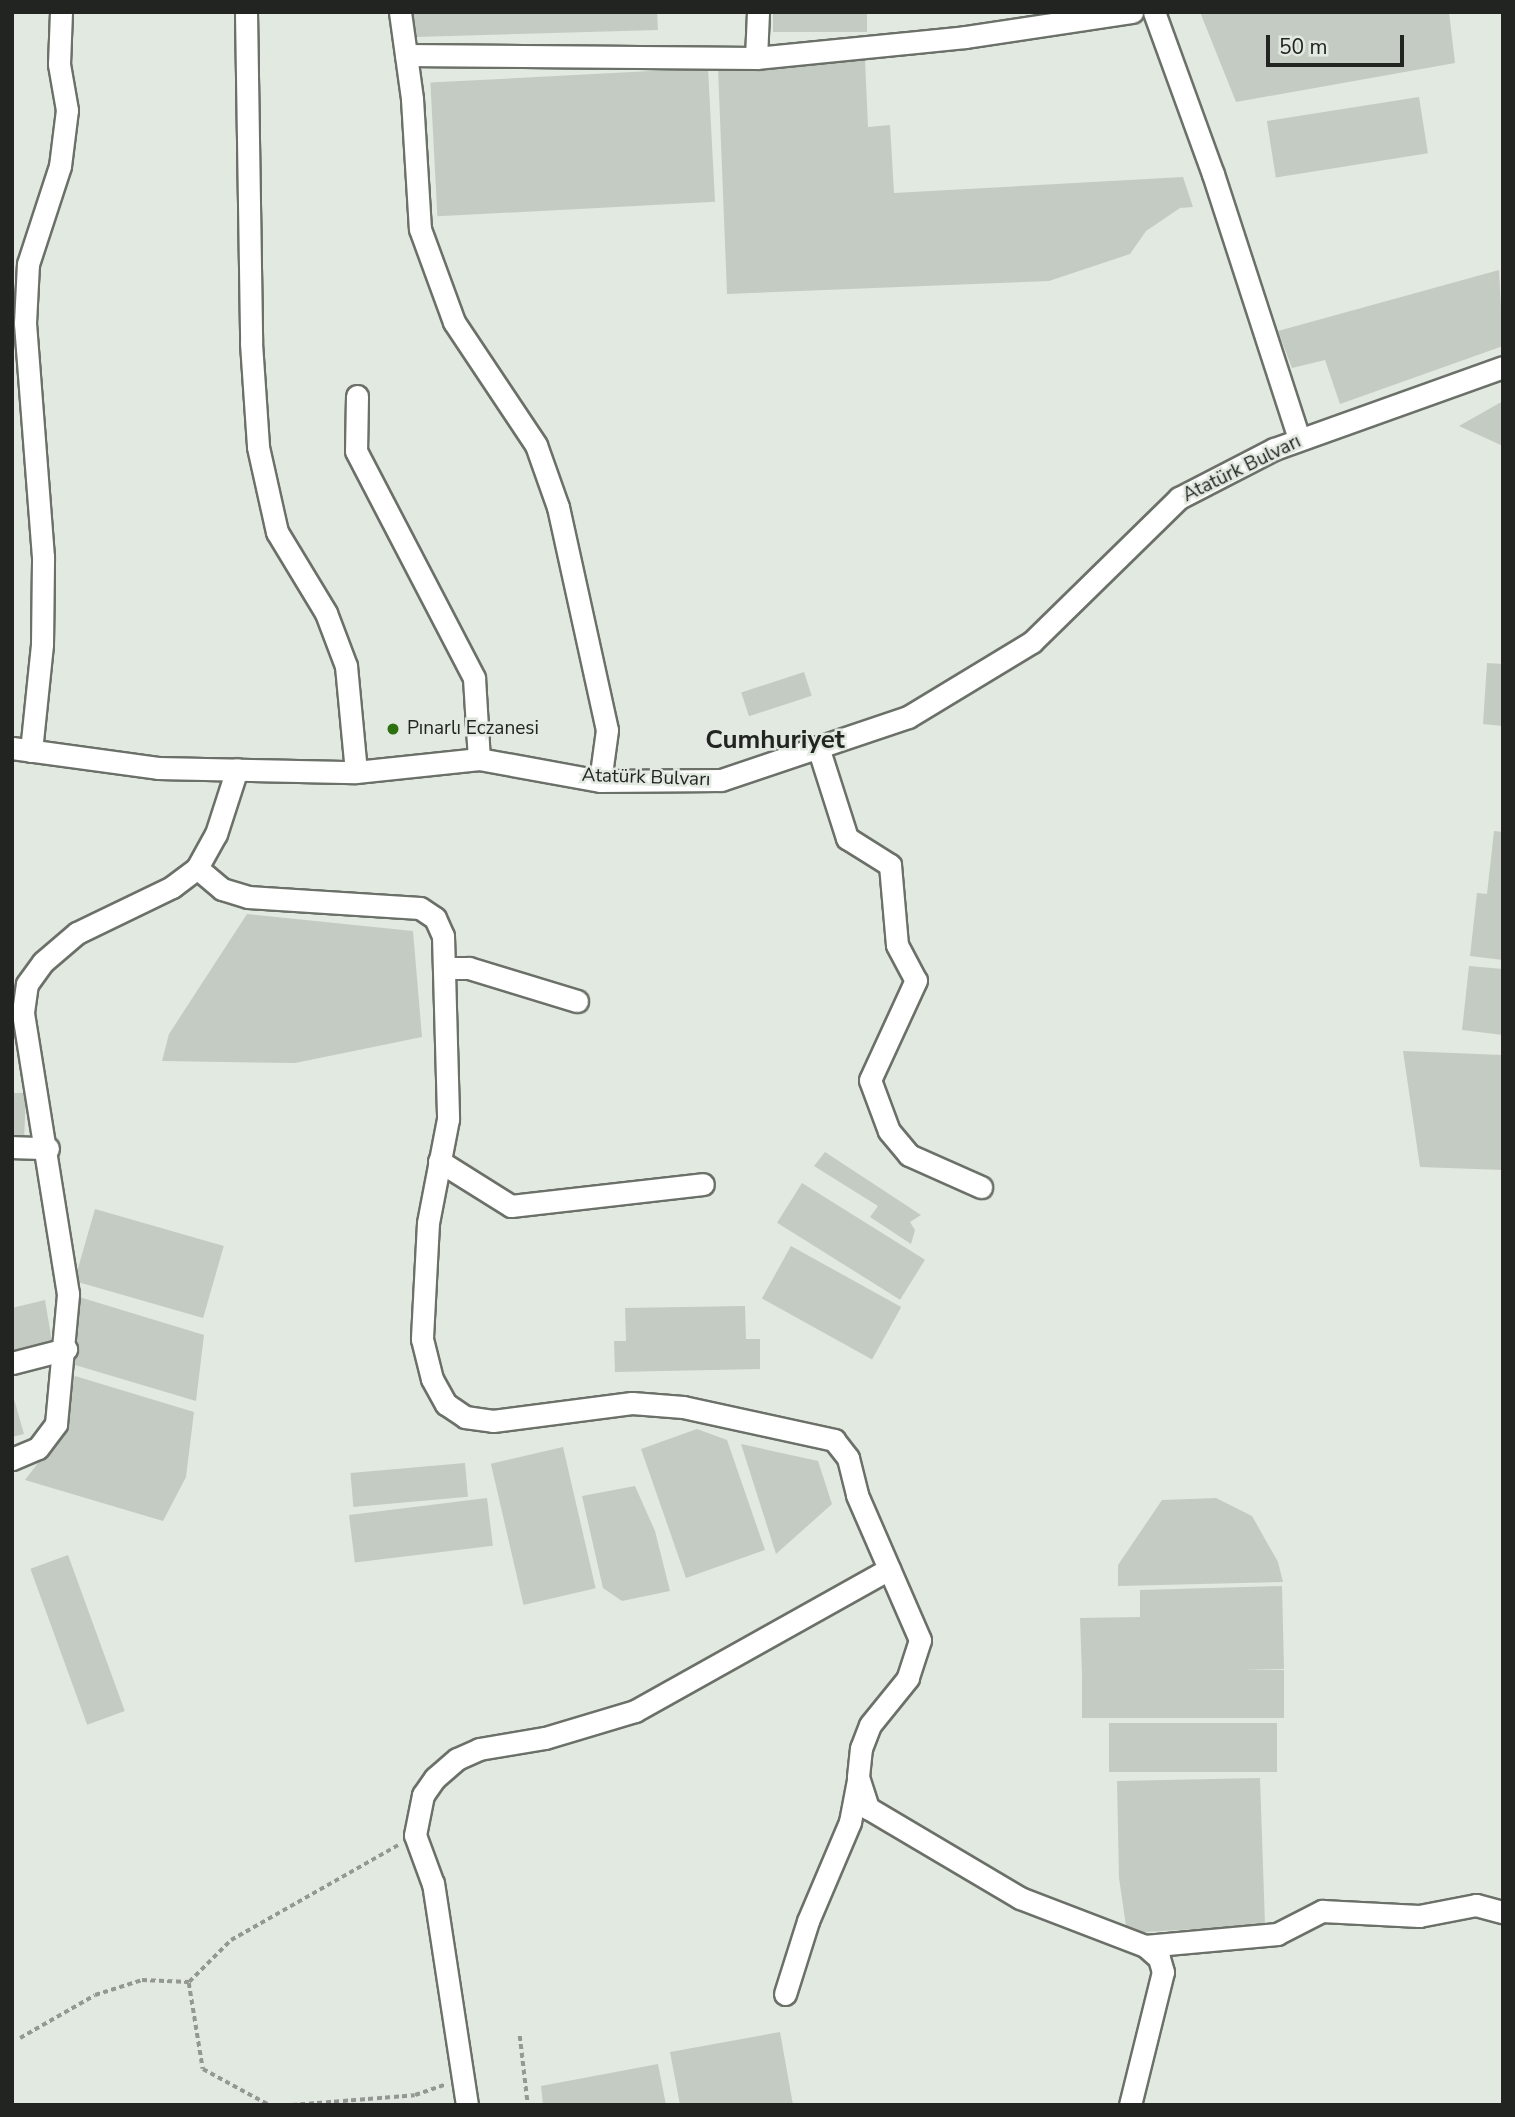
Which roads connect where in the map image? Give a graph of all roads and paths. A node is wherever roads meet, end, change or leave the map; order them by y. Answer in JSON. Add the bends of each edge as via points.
{"nodes":[{"id":1,"x":61,"y":12,"type":"edge"},
{"id":2,"x":247,"y":12,"type":"edge"},
{"id":3,"x":400,"y":12,"type":"edge"},
{"id":4,"x":758,"y":12,"type":"edge"},
{"id":5,"x":1132,"y":12,"type":"edge"},
{"id":6,"x":1154,"y":12,"type":"edge"},
{"id":7,"x":1065,"y":17,"type":"edge"},
{"id":8,"x":406,"y":55,"type":"junction"},
{"id":9,"x":756,"y":58,"type":"junction"},
{"id":10,"x":1503,"y":367,"type":"edge"},
{"id":11,"x":357,"y":396,"type":"dead end"},
{"id":12,"x":1299,"y":439,"type":"junction"},
{"id":13,"x":818,"y":747,"type":"junction"},
{"id":14,"x":22,"y":749,"type":"edge"},
{"id":15,"x":479,"y":759,"type":"junction"},
{"id":16,"x":237,"y":769,"type":"junction"},
{"id":17,"x":356,"y":772,"type":"junction"},
{"id":18,"x":600,"y":780,"type":"junction"},
{"id":19,"x":197,"y":868,"type":"junction"},
{"id":20,"x":447,"y":968,"type":"junction"},
{"id":21,"x":577,"y":1000,"type":"dead end"},
{"id":22,"x":18,"y":1012,"type":"edge"},
{"id":23,"x":12,"y":1147,"type":"edge"},
{"id":24,"x":48,"y":1148,"type":"junction"},
{"id":25,"x":439,"y":1161,"type":"junction"},
{"id":26,"x":703,"y":1184,"type":"dead end"},
{"id":27,"x":981,"y":1187,"type":"dead end"},
{"id":28,"x":66,"y":1349,"type":"junction"},
{"id":29,"x":12,"y":1363,"type":"edge"},
{"id":30,"x":12,"y":1459,"type":"edge"},
{"id":31,"x":889,"y":1569,"type":"junction"},
{"id":32,"x":858,"y":1777,"type":"junction"},
{"id":33,"x":415,"y":1835,"type":"junction"},
{"id":34,"x":1503,"y":1912,"type":"edge"},
{"id":35,"x":1145,"y":1946,"type":"junction"},
{"id":36,"x":189,"y":1982,"type":"junction"},
{"id":37,"x":785,"y":1994,"type":"dead end"},
{"id":38,"x":520,"y":2036,"type":"dead end"},
{"id":39,"x":20,"y":2038,"type":"dead end"},
{"id":40,"x":462,"y":2078,"type":"junction"},
{"id":41,"x":1130,"y":2104,"type":"edge"},
{"id":42,"x":269,"y":2105,"type":"edge"},
{"id":43,"x":292,"y":2105,"type":"edge"},
{"id":44,"x":467,"y":2105,"type":"edge"},
{"id":45,"x":528,"y":2105,"type":"edge"}],
"edges":[{"from":1,"to":14,"type":"street","via":[[59,64],[67,110],[60,166],[28,264],[25,323],[43,558],[42,644]]},
{"from":2,"to":17,"type":"street","via":[[250,316],[258,447],[277,532],[326,613],[346,666]]},
{"from":3,"to":8,"type":"street"},
{"from":4,"to":9,"type":"street"},
{"from":5,"to":7,"type":"street"},
{"from":6,"to":12,"type":"street","via":[[1213,174]]},
{"from":7,"to":9,"type":"street"},
{"from":8,"to":9,"type":"street"},
{"from":8,"to":18,"type":"street","via":[[420,229],[454,322],[536,445],[558,508],[607,730]]},
{"from":10,"to":12,"type":"street","name":"Atatürk Bulvarı"},
{"from":11,"to":15,"type":"street","via":[[356,451],[474,677]]},
{"from":12,"to":13,"type":"street","name":"Atatürk Bulvarı","via":[[1179,498],[1032,642],[908,717]]},
{"from":13,"to":18,"type":"street","name":"Atatürk Bulvarı","via":[[721,780]]},
{"from":13,"to":27,"type":"street","via":[[847,838],[890,865],[897,945],[916,980],[870,1080],[889,1131],[909,1155]]},
{"from":14,"to":16,"type":"street","name":"Atatürk Bulvarı","via":[[158,768]]},
{"from":15,"to":17,"type":"street","name":"Atatürk Bulvarı"},
{"from":15,"to":18,"type":"street","name":"Atatürk Bulvarı"},
{"from":16,"to":17,"type":"street","name":"Atatürk Bulvarı"},
{"from":16,"to":19,"type":"street","via":[[216,834]]},
{"from":19,"to":20,"type":"street","via":[[222,889],[248,897],[420,908],[435,918],[443,936]]},
{"from":19,"to":22,"type":"street","via":[[162,893],[77,933],[43,962],[27,984]]},
{"from":20,"to":21,"type":"street","via":[[469,968]]},
{"from":20,"to":25,"type":"street","via":[[448,1119]]},
{"from":22,"to":24,"type":"street"},
{"from":23,"to":24,"type":"street"},
{"from":24,"to":28,"type":"street","via":[[68,1294]]},
{"from":25,"to":26,"type":"street","via":[[511,1206]]},
{"from":25,"to":31,"type":"street","via":[[422,1281],[422,1339],[432,1379],[446,1404],[465,1417],[493,1421],[632,1404],[684,1407],[834,1440],[848,1458],[857,1495]]},
{"from":28,"to":29,"type":"street"},
{"from":28,"to":30,"type":"street","via":[[56,1424],[37,1448]]},
{"from":31,"to":32,"type":"street","via":[[920,1640],[908,1678],[870,1725],[861,1748]]},
{"from":31,"to":33,"type":"street","via":[[635,1711],[594,1726],[479,1749],[457,1759],[423,1795]]},
{"from":32,"to":35,"type":"street","via":[[868,1808],[977,1876],[1101,1932]]},
{"from":32,"to":37,"type":"street","via":[[850,1822],[808,1921]]},
{"from":33,"to":36,"type":"path","via":[[231,1940]]},
{"from":33,"to":40,"type":"street","via":[[433,1884]]},
{"from":34,"to":35,"type":"street","via":[[1476,1905],[1419,1916],[1322,1911],[1277,1934]]},
{"from":35,"to":41,"type":"street","via":[[1159,1958],[1163,1972]]},
{"from":36,"to":39,"type":"path","via":[[142,1980],[95,1995]]},
{"from":36,"to":42,"type":"path","via":[[203,2069]]},
{"from":38,"to":45,"type":"path"},
{"from":40,"to":43,"type":"path","via":[[415,2095]]},
{"from":40,"to":44,"type":"street"}]}
